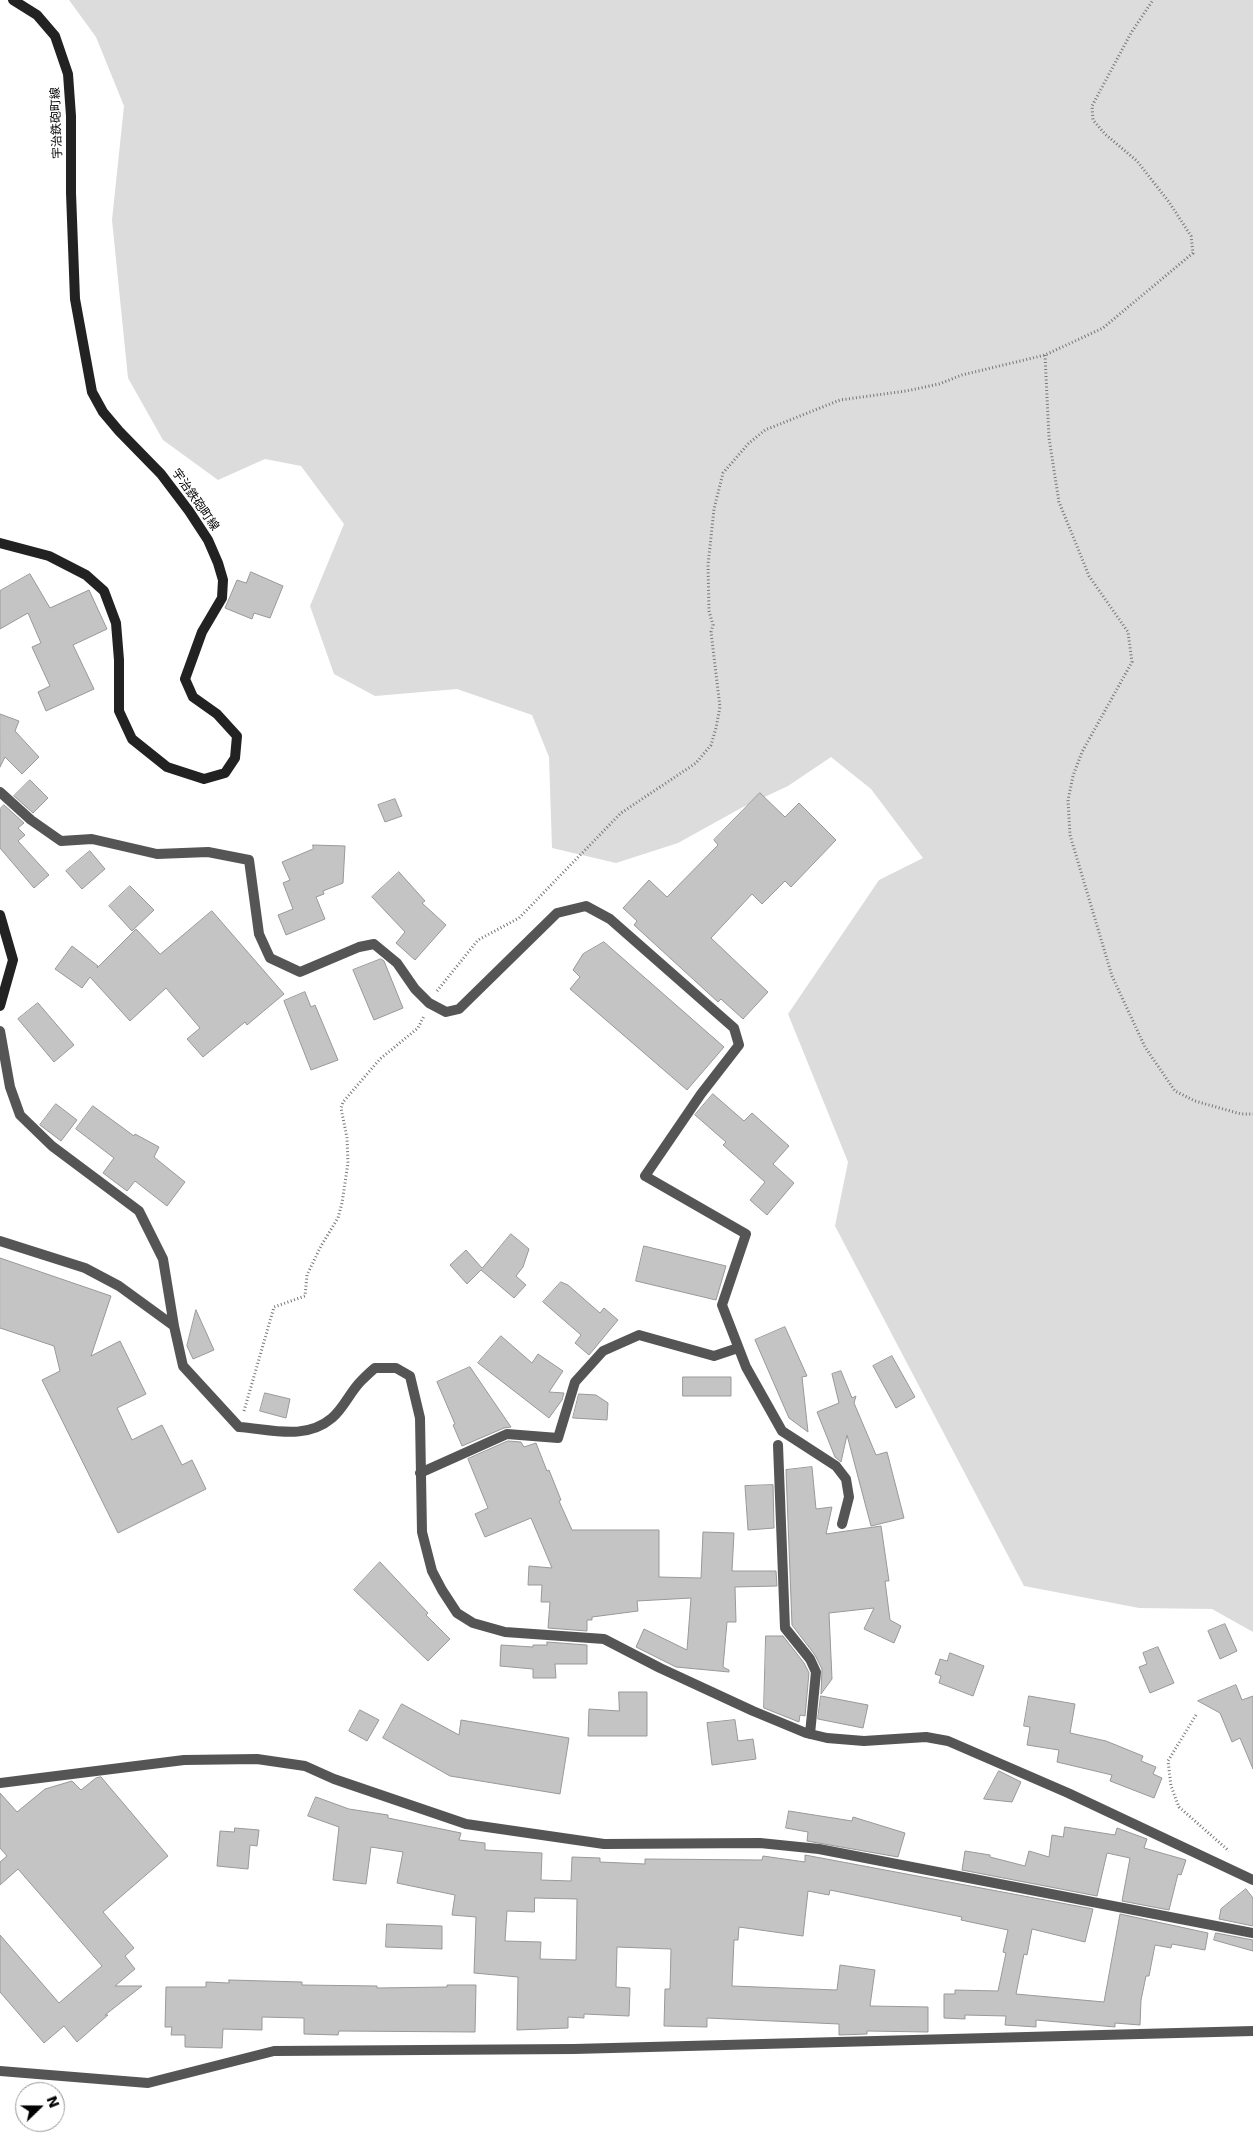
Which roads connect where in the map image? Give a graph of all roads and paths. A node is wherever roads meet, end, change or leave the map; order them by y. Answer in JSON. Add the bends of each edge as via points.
{"nodes":[{"id":1,"x":13,"y":0,"type":"edge"},
{"id":2,"x":1154,"y":0,"type":"edge"},
{"id":3,"x":1045,"y":355,"type":"junction"},
{"id":4,"x":714,"y":509,"type":"dead end"},
{"id":5,"x":0,"y":543,"type":"edge"},
{"id":6,"x":0,"y":792,"type":"edge"},
{"id":7,"x":0,"y":915,"type":"edge"},
{"id":8,"x":0,"y":1006,"type":"edge"},
{"id":9,"x":0,"y":1031,"type":"edge"},
{"id":10,"x":1253,"y":1114,"type":"edge"},
{"id":11,"x":0,"y":1241,"type":"edge"},
{"id":12,"x":174,"y":1326,"type":"junction"},
{"id":13,"x":738,"y":1348,"type":"junction"},
{"id":14,"x":778,"y":1445,"type":"dead end"},
{"id":15,"x":420,"y":1473,"type":"junction"},
{"id":16,"x":842,"y":1524,"type":"dead end"},
{"id":17,"x":1196,"y":1715,"type":"dead end"},
{"id":18,"x":810,"y":1734,"type":"junction"},
{"id":19,"x":0,"y":1783,"type":"edge"},
{"id":20,"x":1234,"y":1855,"type":"dead end"},
{"id":21,"x":1253,"y":1880,"type":"edge"},
{"id":22,"x":1253,"y":1933,"type":"edge"},
{"id":23,"x":1253,"y":2031,"type":"edge"},
{"id":24,"x":0,"y":2071,"type":"edge"}],
"edges":[{"from":1,"to":5,"type":"main road","name":"宇治鉄砲町線","via":[[37,15],[55,36],[68,74],[75,299],[92,392],[103,412],[161,474],[189,511],[208,540],[223,580],[222,598],[202,632],[185,679],[192,697],[217,714],[237,736],[235,758],[225,773],[204,779],[167,767],[132,739],[119,711],[116,623],[104,591],[86,575],[49,556]]},
{"from":2,"to":3,"type":"path","via":[[1131,32],[1100,89],[1092,106],[1094,120],[1105,134],[1137,161],[1169,202],[1191,236],[1193,254],[1103,328]]},
{"from":3,"to":4,"type":"path","via":[[914,390],[840,400],[765,430],[723,473]]},
{"from":3,"to":10,"type":"path","via":[[1049,438],[1059,502],[1089,576],[1128,632],[1132,662],[1082,752],[1073,776],[1068,800],[1070,835],[1112,976],[1145,1047],[1175,1091],[1195,1101],[1241,1114]]},
{"from":6,"to":13,"type":"street","via":[[60,841],[92,839],[157,854],[208,852],[249,860],[259,934],[270,958],[300,972],[359,947],[374,944],[397,963],[422,996],[446,1012],[459,1009],[557,913],[586,906],[610,919],[734,1028],[739,1045],[645,1176],[746,1234],[722,1305]]},
{"from":7,"to":8,"type":"main road","via":[[13,960]]},
{"from":9,"to":12,"type":"street","via":[[10,1087],[20,1115],[52,1146],[139,1211],[163,1258]]},
{"from":11,"to":12,"type":"street","via":[[85,1268],[119,1286]]},
{"from":12,"to":15,"type":"street","via":[[183,1366],[239,1427],[276,1432],[313,1429],[332,1418],[375,1368],[396,1368],[410,1376],[420,1418]]},
{"from":13,"to":15,"type":"street","via":[[714,1356],[639,1335],[603,1351],[575,1382],[558,1438],[507,1434]]},
{"from":13,"to":16,"type":"street","via":[[782,1431],[836,1466],[846,1479],[849,1497]]},
{"from":14,"to":18,"type":"street","via":[[785,1628],[810,1659],[816,1672]]},
{"from":15,"to":18,"type":"street","via":[[422,1532],[432,1571],[457,1613],[474,1623],[505,1632],[604,1639],[753,1711]]},
{"from":17,"to":20,"type":"path","via":[[1168,1761],[1171,1786],[1179,1807]]},
{"from":18,"to":21,"type":"street","via":[[864,1741],[926,1737],[948,1741]]},
{"from":19,"to":22,"type":"street","via":[[184,1760],[258,1760],[305,1766],[466,1824],[604,1844],[760,1843],[819,1850]]},
{"from":23,"to":24,"type":"street","via":[[574,2049],[274,2051],[148,2083]]}]}
